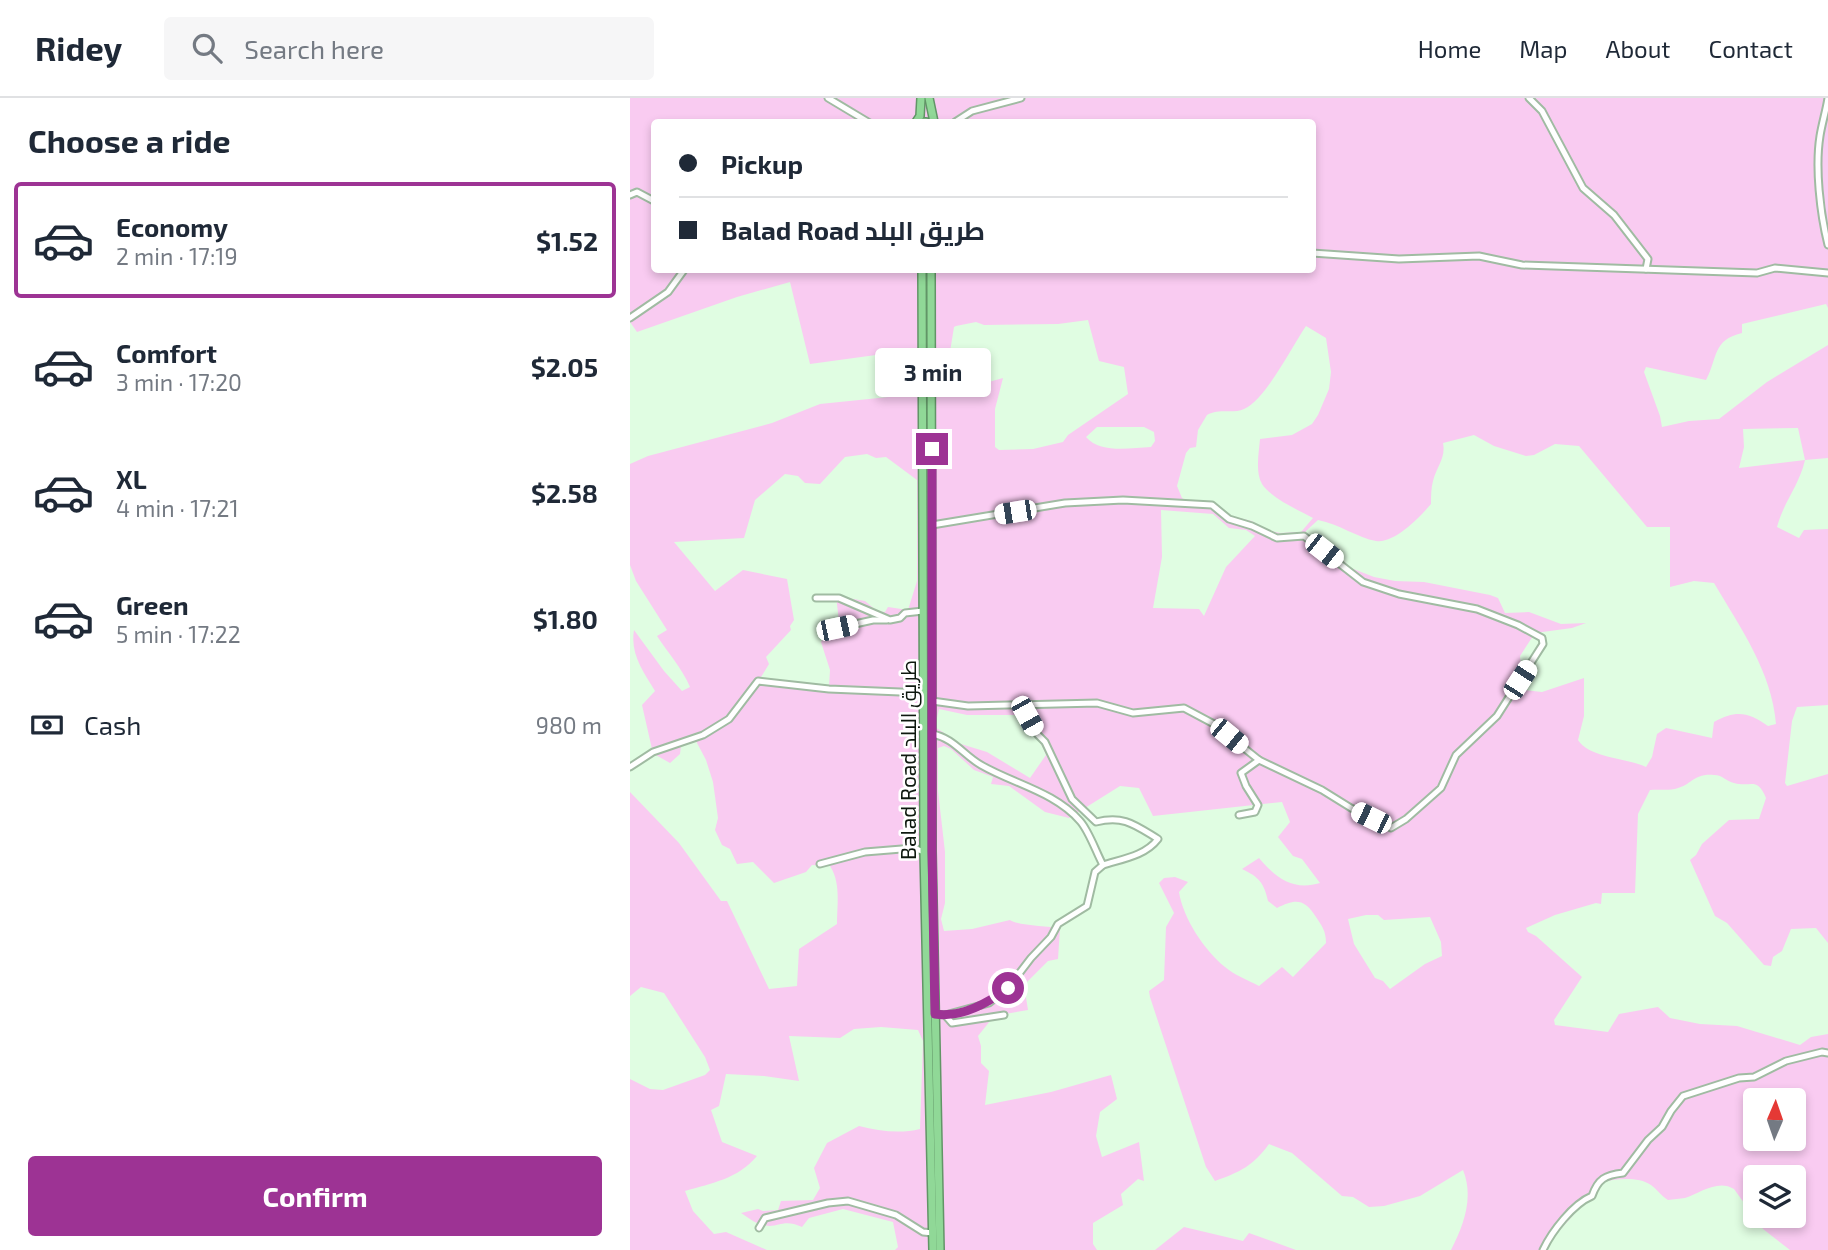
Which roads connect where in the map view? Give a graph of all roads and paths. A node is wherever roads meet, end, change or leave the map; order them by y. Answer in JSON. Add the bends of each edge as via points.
{"nodes":[{"id":1,"x":828,"y":98,"type":"edge"},
{"id":2,"x":921,"y":98,"type":"edge"},
{"id":3,"x":929,"y":98,"type":"edge"},
{"id":4,"x":1021,"y":98,"type":"edge"},
{"id":5,"x":1529,"y":98,"type":"edge"},
{"id":6,"x":1828,"y":98,"type":"edge"},
{"id":7,"x":863,"y":119,"type":"edge"},
{"id":8,"x":918,"y":119,"type":"edge"},
{"id":9,"x":933,"y":119,"type":"edge"},
{"id":10,"x":960,"y":119,"type":"edge"},
{"id":11,"x":630,"y":195,"type":"edge"},
{"id":12,"x":651,"y":199,"type":"edge"},
{"id":13,"x":1828,"y":245,"type":"edge"},
{"id":14,"x":1316,"y":253,"type":"edge"},
{"id":15,"x":1646,"y":269,"type":"junction"},
{"id":16,"x":682,"y":273,"type":"edge"},
{"id":17,"x":922,"y":273,"type":"edge"},
{"id":18,"x":931,"y":273,"type":"edge"},
{"id":19,"x":1828,"y":273,"type":"edge"},
{"id":20,"x":630,"y":318,"type":"edge"},
{"id":21,"x":932,"y":525,"type":"junction"},
{"id":22,"x":816,"y":598,"type":"dead end"},
{"id":23,"x":923,"y":611,"type":"junction"},
{"id":24,"x":890,"y":620,"type":"junction"},
{"id":25,"x":837,"y":628,"type":"dead end"},
{"id":26,"x":924,"y":693,"type":"junction"},
{"id":27,"x":932,"y":701,"type":"junction"},
{"id":28,"x":1022,"y":707,"type":"junction"},
{"id":29,"x":932,"y":734,"type":"junction"},
{"id":30,"x":1259,"y":760,"type":"junction"},
{"id":31,"x":630,"y":768,"type":"edge"},
{"id":32,"x":1239,"y":815,"type":"dead end"},
{"id":33,"x":924,"y":852,"type":"junction"},
{"id":34,"x":820,"y":864,"type":"dead end"},
{"id":35,"x":1102,"y":865,"type":"junction"},
{"id":36,"x":931,"y":1014,"type":"junction"},
{"id":37,"x":945,"y":1015,"type":"junction"},
{"id":38,"x":1004,"y":1015,"type":"dead end"},
{"id":39,"x":1828,"y":1052,"type":"edge"},
{"id":40,"x":759,"y":1228,"type":"dead end"},
{"id":41,"x":933,"y":1233,"type":"junction"},
{"id":42,"x":933,"y":1250,"type":"edge"},
{"id":43,"x":940,"y":1250,"type":"edge"},
{"id":44,"x":1543,"y":1250,"type":"edge"}],
"edges":[{"from":1,"to":7,"type":"street"},
{"from":2,"to":8,"type":"highway"},
{"from":3,"to":9,"type":"highway"},
{"from":4,"to":10,"type":"street","via":[[972,111]]},
{"from":5,"to":15,"type":"street","via":[[1542,111],[1583,188],[1614,215],[1648,259]]},
{"from":6,"to":13,"type":"street","via":[[1818,171]]},
{"from":11,"to":12,"type":"street","via":[[637,191]]},
{"from":14,"to":15,"type":"street","via":[[1399,259],[1479,256],[1522,265]]},
{"from":15,"to":19,"type":"street","via":[[1757,273],[1775,268]]},
{"from":16,"to":20,"type":"street","via":[[668,292]]},
{"from":17,"to":23,"type":"highway","name":"Balad Road طريق البلد"},
{"from":18,"to":21,"type":"highway","name":"Balad Road طريق البلد"},
{"from":21,"to":27,"type":"highway","name":"Balad Road طريق البلد"},
{"from":21,"to":30,"type":"street","via":[[1065,503],[1123,500],[1212,505],[1228,519],[1277,538],[1304,536],[1363,582],[1477,609],[1542,638],[1543,644],[1497,716],[1456,755],[1441,788],[1391,828]]},
{"from":22,"to":24,"type":"street","via":[[839,598]]},
{"from":23,"to":24,"type":"street"},
{"from":23,"to":26,"type":"highway","name":"Balad Road طريق البلد"},
{"from":24,"to":25,"type":"street"},
{"from":26,"to":31,"type":"street","via":[[829,690],[758,681],[729,719],[703,735],[653,752]]},
{"from":26,"to":33,"type":"highway","name":"Balad Road طريق البلد"},
{"from":27,"to":28,"type":"street"},
{"from":27,"to":29,"type":"highway","name":"Balad Road طريق البلد"},
{"from":28,"to":30,"type":"street","via":[[1097,703],[1133,713],[1184,708],[1214,724]]},
{"from":28,"to":35,"type":"street","via":[[1072,799],[1096,822],[1113,818],[1132,823],[1158,839],[1151,848]]},
{"from":29,"to":35,"type":"street","via":[[944,736],[981,765],[1066,808],[1082,822]]},
{"from":29,"to":36,"type":"highway","name":"Balad Road طريق البلد"},
{"from":30,"to":32,"type":"street","via":[[1241,773],[1258,805],[1255,812]]},
{"from":33,"to":34,"type":"street","via":[[914,848],[865,852]]},
{"from":33,"to":36,"type":"highway","name":"Balad Road طريق البلد"},
{"from":35,"to":37,"type":"street","via":[[1095,872],[1087,906],[1058,923],[1008,988],[989,1003]]},
{"from":36,"to":37,"type":"street"},
{"from":36,"to":41,"type":"highway","name":"Balad Road طريق البلد"},
{"from":36,"to":43,"type":"highway","name":"Balad Road طريق البلد"},
{"from":37,"to":38,"type":"street","via":[[952,1023]]},
{"from":39,"to":44,"type":"street","via":[[1786,1061],[1754,1077],[1683,1096],[1623,1174],[1606,1175],[1596,1184],[1592,1196],[1582,1200]]},
{"from":40,"to":41,"type":"street","via":[[765,1218],[848,1201],[896,1215]]},
{"from":41,"to":42,"type":"highway","name":"Balad Road طريق البلد"}]}
